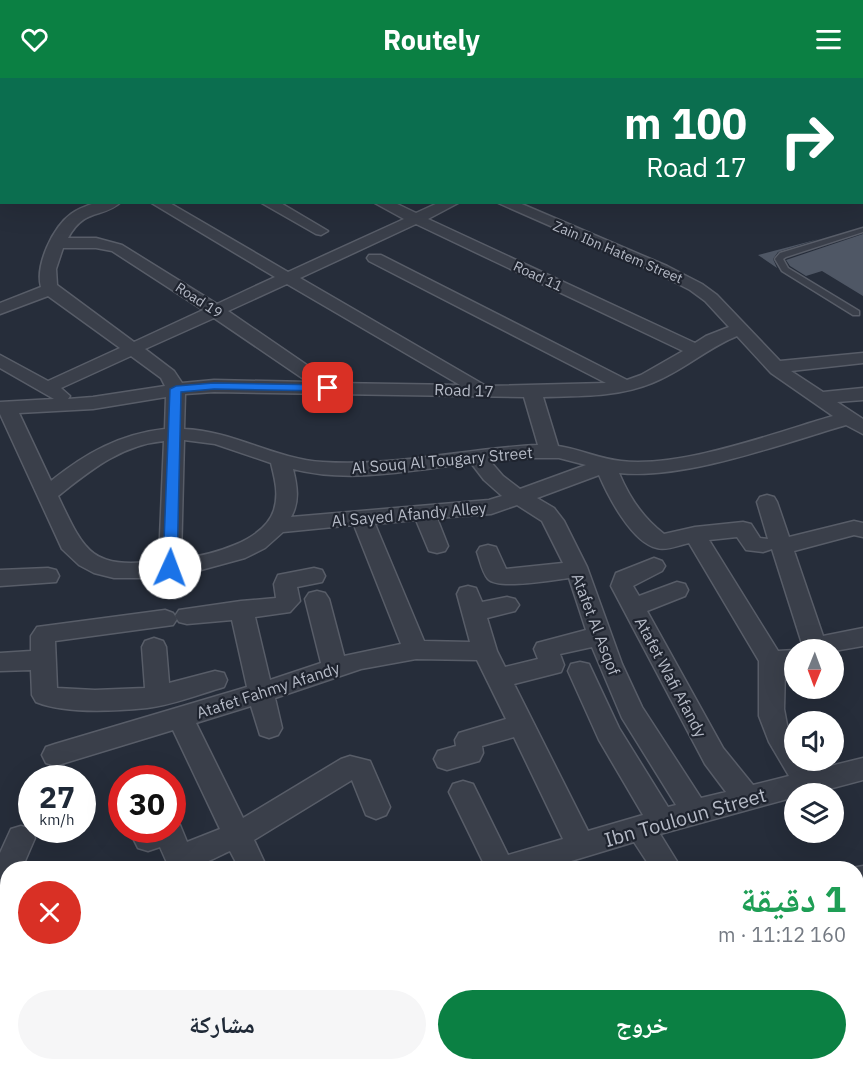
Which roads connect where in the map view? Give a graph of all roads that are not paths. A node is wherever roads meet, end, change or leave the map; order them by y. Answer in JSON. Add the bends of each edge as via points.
{"nodes":[{"id":1,"x":109,"y":204,"type":"edge"},
{"id":2,"x":161,"y":204,"type":"edge"},
{"id":3,"x":271,"y":204,"type":"edge"},
{"id":4,"x":384,"y":204,"type":"edge"},
{"id":5,"x":449,"y":204,"type":"edge"},
{"id":6,"x":508,"y":204,"type":"edge"},
{"id":7,"x":416,"y":219,"type":"junction"},
{"id":8,"x":863,"y":230,"type":"edge"},
{"id":9,"x":321,"y":231,"type":"dead end"},
{"id":10,"x":58,"y":243,"type":"junction"},
{"id":11,"x":375,"y":258,"type":"dead end"},
{"id":12,"x":288,"y":278,"type":"junction"},
{"id":13,"x":51,"y":289,"type":"junction"},
{"id":14,"x":0,"y":309,"type":"edge"},
{"id":15,"x":216,"y":311,"type":"junction"},
{"id":16,"x":855,"y":313,"type":"dead end"},
{"id":17,"x":738,"y":330,"type":"junction"},
{"id":18,"x":134,"y":348,"type":"junction"},
{"id":19,"x":695,"y":350,"type":"junction"},
{"id":20,"x":0,"y":360,"type":"edge"},
{"id":21,"x":860,"y":362,"type":"edge"},
{"id":22,"x":775,"y":367,"type":"junction"},
{"id":23,"x":626,"y":386,"type":"junction"},
{"id":24,"x":49,"y":387,"type":"junction"},
{"id":25,"x":328,"y":388,"type":"junction"},
{"id":26,"x":176,"y":389,"type":"junction"},
{"id":27,"x":480,"y":390,"type":"junction"},
{"id":28,"x":532,"y":392,"type":"junction"},
{"id":29,"x":863,"y":394,"type":"edge"},
{"id":30,"x":818,"y":398,"type":"junction"},
{"id":31,"x":66,"y":404,"type":"junction"},
{"id":32,"x":4,"y":408,"type":"edge"},
{"id":33,"x":855,"y":423,"type":"edge"},
{"id":34,"x":174,"y":435,"type":"junction"},
{"id":35,"x":550,"y":451,"type":"junction"},
{"id":36,"x":478,"y":457,"type":"junction"},
{"id":37,"x":281,"y":462,"type":"junction"},
{"id":38,"x":606,"y":465,"type":"junction"},
{"id":39,"x":48,"y":493,"type":"junction"},
{"id":40,"x":519,"y":497,"type":"junction"},
{"id":41,"x":767,"y":502,"type":"dead end"},
{"id":42,"x":423,"y":513,"type":"junction"},
{"id":43,"x":362,"y":518,"type":"junction"},
{"id":44,"x":277,"y":525,"type":"junction"},
{"id":45,"x":863,"y":530,"type":"edge"},
{"id":46,"x":695,"y":534,"type":"junction"},
{"id":47,"x":437,"y":546,"type":"dead end"},
{"id":48,"x":773,"y":546,"type":"junction"},
{"id":49,"x":488,"y":552,"type":"dead end"},
{"id":50,"x":657,"y":554,"type":"junction"},
{"id":51,"x":170,"y":568,"type":"junction"},
{"id":52,"x":576,"y":570,"type":"junction"},
{"id":53,"x":48,"y":576,"type":"dead end"},
{"id":54,"x":0,"y":578,"type":"edge"},
{"id":55,"x":677,"y":590,"type":"dead end"},
{"id":56,"x":507,"y":604,"type":"dead end"},
{"id":57,"x":634,"y":607,"type":"junction"},
{"id":58,"x":241,"y":609,"type":"junction"},
{"id":59,"x":599,"y":636,"type":"junction"},
{"id":60,"x":863,"y":637,"type":"edge"},
{"id":61,"x":805,"y":639,"type":"edge"},
{"id":62,"x":844,"y":642,"type":"edge"},
{"id":63,"x":154,"y":647,"type":"dead end"},
{"id":64,"x":43,"y":648,"type":"junction"},
{"id":65,"x":416,"y":650,"type":"junction"},
{"id":66,"x":485,"y":651,"type":"junction"},
{"id":67,"x":784,"y":657,"type":"edge"},
{"id":68,"x":771,"y":660,"type":"junction"},
{"id":69,"x":0,"y":662,"type":"edge"},
{"id":70,"x":335,"y":669,"type":"junction"},
{"id":71,"x":580,"y":671,"type":"dead end"},
{"id":72,"x":498,"y":678,"type":"junction"},
{"id":73,"x":215,"y":680,"type":"dead end"},
{"id":74,"x":261,"y":693,"type":"junction"},
{"id":75,"x":158,"y":696,"type":"junction"},
{"id":76,"x":180,"y":717,"type":"junction"},
{"id":77,"x":520,"y":725,"type":"junction"},
{"id":78,"x":269,"y":728,"type":"dead end"},
{"id":79,"x":55,"y":755,"type":"dead end"},
{"id":80,"x":447,"y":759,"type":"dead end"},
{"id":81,"x":863,"y":769,"type":"edge"},
{"id":82,"x":807,"y":783,"type":"joint"},
{"id":83,"x":784,"y":789,"type":"edge"},
{"id":84,"x":463,"y":792,"type":"dead end"},
{"id":85,"x":747,"y":798,"type":"junction"},
{"id":86,"x":376,"y":807,"type":"dead end"},
{"id":87,"x":695,"y":812,"type":"junction"},
{"id":88,"x":651,"y":825,"type":"junction"},
{"id":89,"x":237,"y":836,"type":"junction"},
{"id":90,"x":19,"y":843,"type":"edge"},
{"id":91,"x":173,"y":843,"type":"edge"},
{"id":92,"x":581,"y":846,"type":"junction"},
{"id":93,"x":10,"y":861,"type":"edge"},
{"id":94,"x":250,"y":861,"type":"edge"},
{"id":95,"x":497,"y":861,"type":"edge"},
{"id":96,"x":531,"y":861,"type":"edge"},
{"id":97,"x":664,"y":861,"type":"edge"}],
"edges":[{"from":1,"to":10,"type":"street","via":[[76,217]]},
{"from":2,"to":12,"type":"street"},
{"from":3,"to":9,"type":"street"},
{"from":4,"to":7,"type":"street","name":"Road 11"},
{"from":5,"to":7,"type":"street"},
{"from":6,"to":17,"type":"street","name":"Zain Ibn Hatem Street","via":[[680,278],[711,298]]},
{"from":7,"to":12,"type":"street"},
{"from":7,"to":19,"type":"street","name":"Road 11"},
{"from":8,"to":16,"type":"lane","via":[[783,255],[779,260],[785,269]]},
{"from":10,"to":13,"type":"street","via":[[47,278]]},
{"from":10,"to":15,"type":"street","name":"Road 19","via":[[96,243],[117,248]]},
{"from":11,"to":23,"type":"street"},
{"from":12,"to":15,"type":"street"},
{"from":12,"to":27,"type":"street"},
{"from":13,"to":14,"type":"street"},
{"from":13,"to":18,"type":"street"},
{"from":15,"to":18,"type":"street"},
{"from":15,"to":25,"type":"street","name":"Road 19"},
{"from":17,"to":19,"type":"street","name":"Road 17"},
{"from":17,"to":22,"type":"street","name":"Zain Ibn Hatem Street"},
{"from":18,"to":24,"type":"street"},
{"from":18,"to":26,"type":"street","via":[[168,375]]},
{"from":19,"to":23,"type":"street","name":"Road 17","via":[[665,371]]},
{"from":20,"to":24,"type":"street"},
{"from":21,"to":22,"type":"street"},
{"from":22,"to":30,"type":"street","name":"Zain Ibn Hatem Street"},
{"from":23,"to":28,"type":"street","name":"Road 17"},
{"from":24,"to":31,"type":"street"},
{"from":25,"to":26,"type":"street","name":"Road 17"},
{"from":25,"to":27,"type":"street","name":"Road 17"},
{"from":26,"to":31,"type":"street","name":"Road 17","via":[[120,400]]},
{"from":26,"to":34,"type":"street"},
{"from":27,"to":28,"type":"street","name":"Road 17"},
{"from":28,"to":35,"type":"street"},
{"from":29,"to":30,"type":"street"},
{"from":30,"to":33,"type":"street","name":"Zain Ibn Hatem Street"},
{"from":31,"to":32,"type":"street","name":"Road 17"},
{"from":32,"to":39,"type":"street"},
{"from":33,"to":38,"type":"street","name":"Al Souq Al Tougary Street","via":[[698,460],[630,468]]},
{"from":34,"to":37,"type":"street","name":"Al Souq Al Tougary Street","via":[[214,437]]},
{"from":34,"to":39,"type":"street","name":"Al Souq Al Tougary Street","via":[[131,441],[111,449]]},
{"from":34,"to":51,"type":"street"},
{"from":35,"to":36,"type":"street","name":"Al Souq Al Tougary Street"},
{"from":35,"to":38,"type":"street","name":"Al Souq Al Tougary Street","via":[[579,455]]},
{"from":36,"to":37,"type":"street","name":"Al Souq Al Tougary Street","via":[[373,468],[322,468]]},
{"from":36,"to":40,"type":"street","name":"Atafet Al Asqof","via":[[486,472]]},
{"from":37,"to":44,"type":"street","via":[[288,492]]},
{"from":38,"to":40,"type":"street","name":"Al Sayed Afandy Alley"},
{"from":38,"to":50,"type":"street","via":[[615,490]]},
{"from":39,"to":51,"type":"street","via":[[70,544],[92,563],[127,571]]},
{"from":40,"to":42,"type":"street","name":"Al Sayed Afandy Alley","via":[[491,507]]},
{"from":40,"to":52,"type":"street","name":"Atafet Al Asqof","via":[[548,514]]},
{"from":41,"to":48,"type":"street"},
{"from":42,"to":43,"type":"street","name":"Al Sayed Afandy Alley"},
{"from":42,"to":47,"type":"street"},
{"from":43,"to":44,"type":"street","name":"Al Sayed Afandy Alley"},
{"from":43,"to":65,"type":"street"},
{"from":44,"to":51,"type":"street","via":[[253,546],[234,555]]},
{"from":45,"to":48,"type":"street","via":[[854,528]]},
{"from":46,"to":48,"type":"street","via":[[743,529],[753,545]]},
{"from":46,"to":50,"type":"street"},
{"from":46,"to":68,"type":"street"},
{"from":48,"to":61,"type":"street"},
{"from":49,"to":52,"type":"street","via":[[499,576]]},
{"from":50,"to":57,"type":"street","name":"Atafet Wafi Afandy","via":[[621,582]]},
{"from":52,"to":59,"type":"street","name":"Atafet Al Asqof"},
{"from":53,"to":54,"type":"street"},
{"from":55,"to":57,"type":"street"},
{"from":56,"to":66,"type":"street","via":[[471,603]]},
{"from":57,"to":85,"type":"street","name":"Atafet Wafi Afandy","via":[[714,756]]},
{"from":58,"to":64,"type":"street","via":[[45,633]]},
{"from":58,"to":70,"type":"street","via":[[286,604],[286,581],[315,587]]},
{"from":58,"to":74,"type":"street"},
{"from":59,"to":72,"type":"street","via":[[546,649],[552,664]]},
{"from":59,"to":87,"type":"street","name":"Atafet Al Asqof","via":[[631,711]]},
{"from":60,"to":62,"type":"street"},
{"from":63,"to":75,"type":"street"},
{"from":64,"to":69,"type":"street"},
{"from":64,"to":75,"type":"street","via":[[47,696],[95,700]]},
{"from":65,"to":66,"type":"street","name":"Atafet Fahmy Afandy"},
{"from":65,"to":70,"type":"street","name":"Atafet Fahmy Afandy","via":[[360,660]]},
{"from":66,"to":72,"type":"street"},
{"from":67,"to":68,"type":"street"},
{"from":68,"to":82,"type":"street","via":[[771,714]]},
{"from":70,"to":74,"type":"street","name":"Atafet Fahmy Afandy"},
{"from":71,"to":88,"type":"street"},
{"from":72,"to":77,"type":"street"},
{"from":73,"to":75,"type":"street"},
{"from":74,"to":76,"type":"street","name":"Atafet Fahmy Afandy"},
{"from":74,"to":78,"type":"street"},
{"from":76,"to":79,"type":"street","name":"Atafet Fahmy Afandy"},
{"from":76,"to":89,"type":"street"},
{"from":77,"to":80,"type":"street","via":[[468,740],[470,753]]},
{"from":77,"to":92,"type":"street"},
{"from":81,"to":82,"type":"street","name":"Ibn Touloun Street"},
{"from":83,"to":85,"type":"street","name":"Ibn Touloun Street"},
{"from":84,"to":95,"type":"street"},
{"from":85,"to":87,"type":"street","name":"Ibn Touloun Street"},
{"from":86,"to":89,"type":"street","via":[[361,769],[350,767]]},
{"from":87,"to":88,"type":"street","name":"Ibn Touloun Street"},
{"from":88,"to":92,"type":"street","name":"Ibn Touloun Street"},
{"from":88,"to":97,"type":"street"},
{"from":89,"to":91,"type":"street","via":[[179,858]]},
{"from":89,"to":94,"type":"street"},
{"from":90,"to":93,"type":"street"},
{"from":92,"to":96,"type":"street","name":"Ibn Touloun Street"}]}
